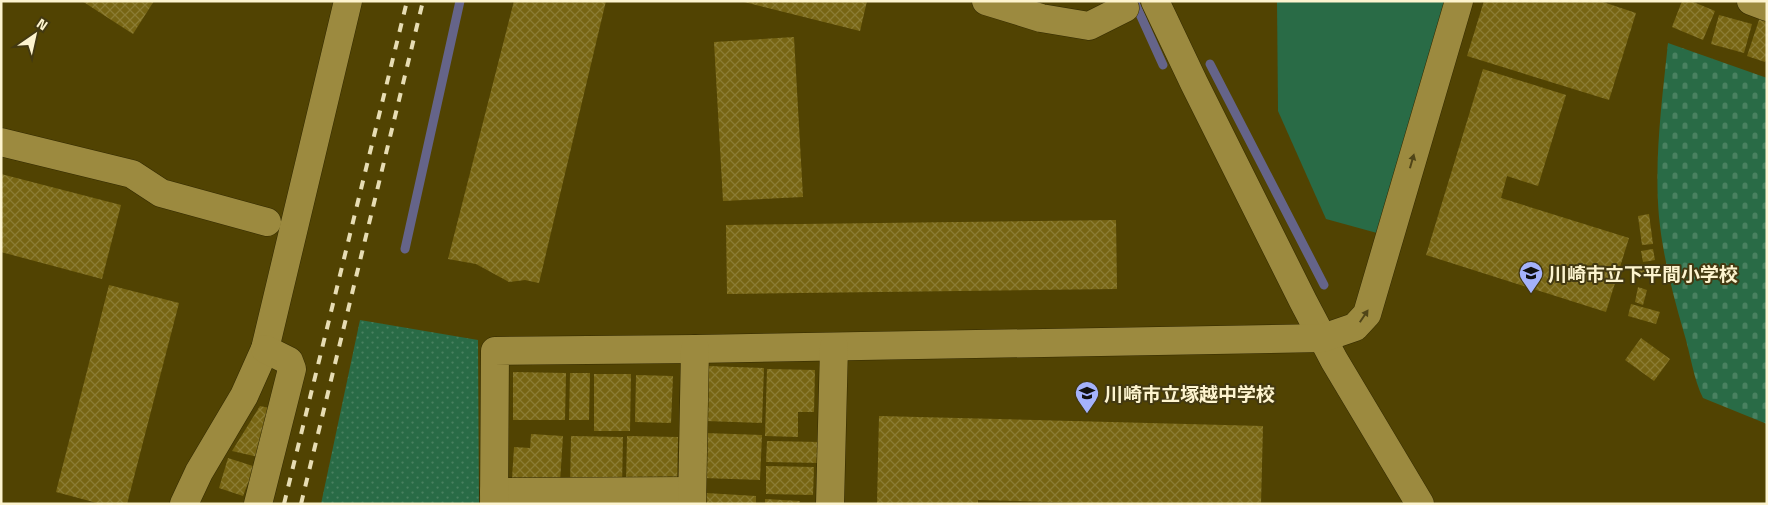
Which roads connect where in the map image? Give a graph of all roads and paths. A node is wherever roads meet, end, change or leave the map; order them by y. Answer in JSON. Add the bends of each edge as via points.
{"nodes":[{"id":1,"x":348,"y":1,"type":"edge"},
{"id":2,"x":986,"y":1,"type":"edge"},
{"id":3,"x":1155,"y":1,"type":"edge"},
{"id":4,"x":1459,"y":1,"type":"edge"},
{"id":5,"x":1751,"y":1,"type":"edge"},
{"id":6,"x":1767,"y":7,"type":"edge"},
{"id":7,"x":1125,"y":8,"type":"dead end"},
{"id":8,"x":1,"y":142,"type":"edge"},
{"id":9,"x":267,"y":222,"type":"dead end"},
{"id":10,"x":1323,"y":338,"type":"junction"},
{"id":11,"x":834,"y":347,"type":"junction"},
{"id":12,"x":265,"y":349,"type":"junction"},
{"id":13,"x":695,"y":349,"type":"junction"},
{"id":14,"x":494,"y":498,"type":"edge"},
{"id":15,"x":692,"y":498,"type":"edge"},
{"id":16,"x":184,"y":504,"type":"edge"},
{"id":17,"x":258,"y":504,"type":"edge"},
{"id":18,"x":830,"y":504,"type":"edge"},
{"id":19,"x":1420,"y":504,"type":"edge"}],
"edges":[{"from":1,"to":12,"type":"street"},
{"from":2,"to":7,"type":"street","via":[[1041,18],[1089,26]]},
{"from":3,"to":10,"type":"street"},
{"from":10,"to":4,"type":"street","one_way":true,"via":[[1355,327],[1367,314]]},
{"from":5,"to":6,"type":"street"},
{"from":8,"to":9,"type":"street","via":[[132,174],[161,193]]},
{"from":10,"to":11,"type":"street"},
{"from":10,"to":19,"type":"street"},
{"from":11,"to":13,"type":"street"},
{"from":11,"to":18,"type":"street"},
{"from":12,"to":16,"type":"street","via":[[244,396]]},
{"from":12,"to":17,"type":"street","via":[[289,361],[292,370]]},
{"from":13,"to":14,"type":"street","via":[[495,351]]},
{"from":13,"to":15,"type":"street"},
{"from":14,"to":15,"type":"street"}]}
